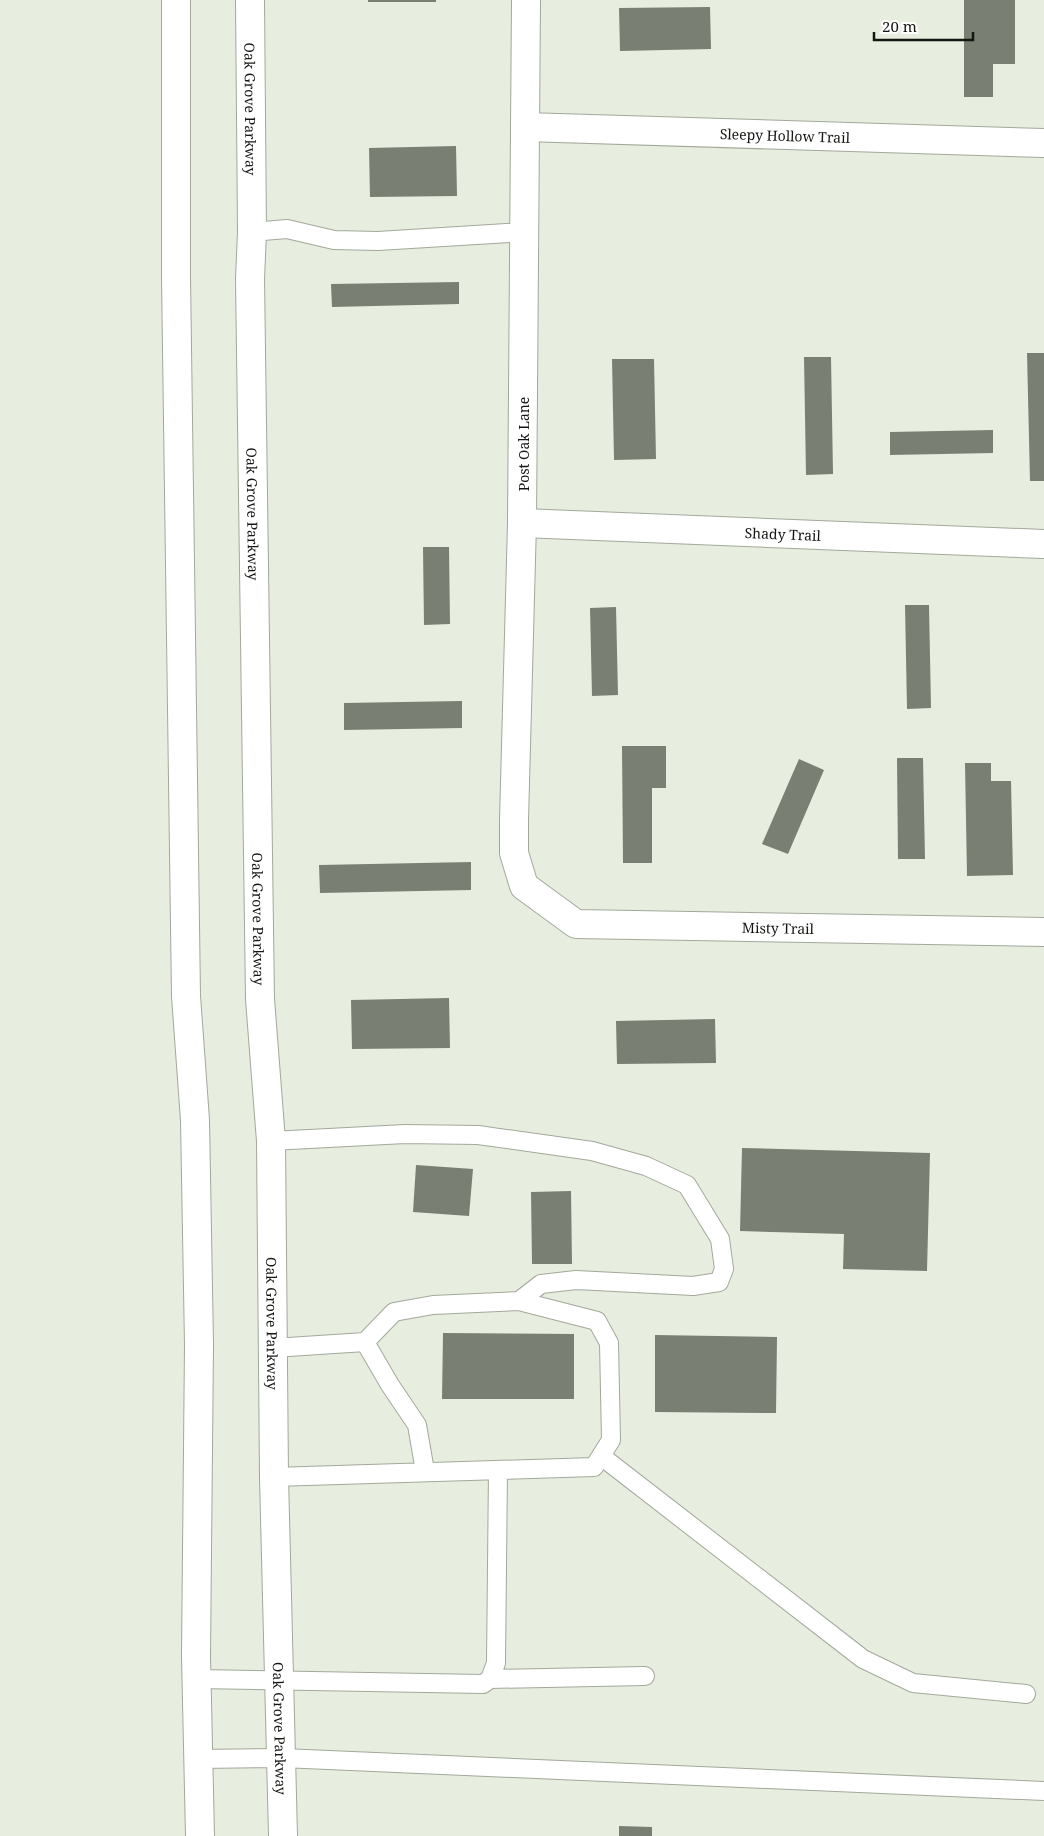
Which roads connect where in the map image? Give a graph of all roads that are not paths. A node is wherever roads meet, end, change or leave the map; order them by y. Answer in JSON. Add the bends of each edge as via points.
{"nodes":[{"id":1,"x":176,"y":0,"type":"edge"},
{"id":2,"x":250,"y":0,"type":"edge"},
{"id":3,"x":526,"y":0,"type":"edge"},
{"id":4,"x":525,"y":127,"type":"junction"},
{"id":5,"x":1044,"y":143,"type":"edge"},
{"id":6,"x":252,"y":232,"type":"junction"},
{"id":7,"x":524,"y":232,"type":"junction"},
{"id":8,"x":522,"y":523,"type":"junction"},
{"id":9,"x":1044,"y":544,"type":"edge"},
{"id":10,"x":524,"y":886,"type":"joint"},
{"id":11,"x":1044,"y":932,"type":"edge"},
{"id":12,"x":271,"y":1141,"type":"junction"},
{"id":13,"x":519,"y":1301,"type":"junction"},
{"id":14,"x":365,"y":1342,"type":"junction"},
{"id":15,"x":273,"y":1348,"type":"junction"},
{"id":16,"x":601,"y":1456,"type":"junction"},
{"id":17,"x":498,"y":1470,"type":"junction"},
{"id":18,"x":425,"y":1472,"type":"junction"},
{"id":19,"x":274,"y":1477,"type":"junction"},
{"id":20,"x":645,"y":1676,"type":"dead end"},
{"id":21,"x":490,"y":1679,"type":"junction"},
{"id":22,"x":197,"y":1680,"type":"junction"},
{"id":23,"x":280,"y":1680,"type":"junction"},
{"id":24,"x":1026,"y":1694,"type":"dead end"},
{"id":25,"x":282,"y":1758,"type":"junction"},
{"id":26,"x":199,"y":1759,"type":"junction"},
{"id":27,"x":1044,"y":1791,"type":"edge"},
{"id":28,"x":200,"y":1836,"type":"edge"},
{"id":29,"x":283,"y":1836,"type":"edge"}],
"edges":[{"from":1,"to":22,"type":"main road","via":[[176,267],[186,996],[195,1120],[199,1345]]},
{"from":2,"to":6,"type":"main road","name":"Oak Grove Parkway"},
{"from":3,"to":4,"type":"main road","name":"Post Oak Lane"},
{"from":4,"to":5,"type":"main road","name":"Sleepy Hollow Trail"},
{"from":4,"to":7,"type":"main road","name":"Post Oak Lane"},
{"from":6,"to":7,"type":"lane","via":[[287,229],[334,240],[378,241]]},
{"from":6,"to":12,"type":"main road","name":"Oak Grove Parkway","via":[[260,999]]},
{"from":7,"to":8,"type":"main road","name":"Post Oak Lane"},
{"from":8,"to":9,"type":"main road","name":"Shady Trail"},
{"from":8,"to":10,"type":"main road","name":"Post Oak Lane","via":[[514,853]]},
{"from":10,"to":11,"type":"main road","name":"Misty Trail","via":[[576,924]]},
{"from":12,"to":13,"type":"lane","via":[[478,1134],[592,1151],[646,1166],[687,1185],[720,1239],[724,1269],[719,1282],[693,1286],[576,1280],[541,1284]]},
{"from":12,"to":15,"type":"main road","name":"Oak Grove Parkway"},
{"from":13,"to":14,"type":"lane","via":[[434,1305],[394,1312]]},
{"from":13,"to":16,"type":"lane","via":[[596,1321],[609,1343],[611,1440]]},
{"from":14,"to":15,"type":"lane"},
{"from":14,"to":18,"type":"lane","via":[[417,1425]]},
{"from":15,"to":19,"type":"main road","name":"Oak Grove Parkway"},
{"from":16,"to":17,"type":"lane","via":[[594,1467]]},
{"from":16,"to":24,"type":"lane","via":[[863,1659],[913,1684]]},
{"from":17,"to":18,"type":"lane"},
{"from":17,"to":21,"type":"lane","via":[[496,1663]]},
{"from":18,"to":19,"type":"lane"},
{"from":19,"to":23,"type":"main road","name":"Oak Grove Parkway"},
{"from":20,"to":21,"type":"lane"},
{"from":21,"to":23,"type":"lane","via":[[483,1684]]},
{"from":22,"to":23,"type":"lane"},
{"from":22,"to":26,"type":"main road"},
{"from":23,"to":25,"type":"main road","name":"Oak Grove Parkway"},
{"from":25,"to":26,"type":"lane"},
{"from":25,"to":27,"type":"lane"},
{"from":25,"to":29,"type":"main road","name":"Oak Grove Parkway"},
{"from":26,"to":28,"type":"main road"}]}
